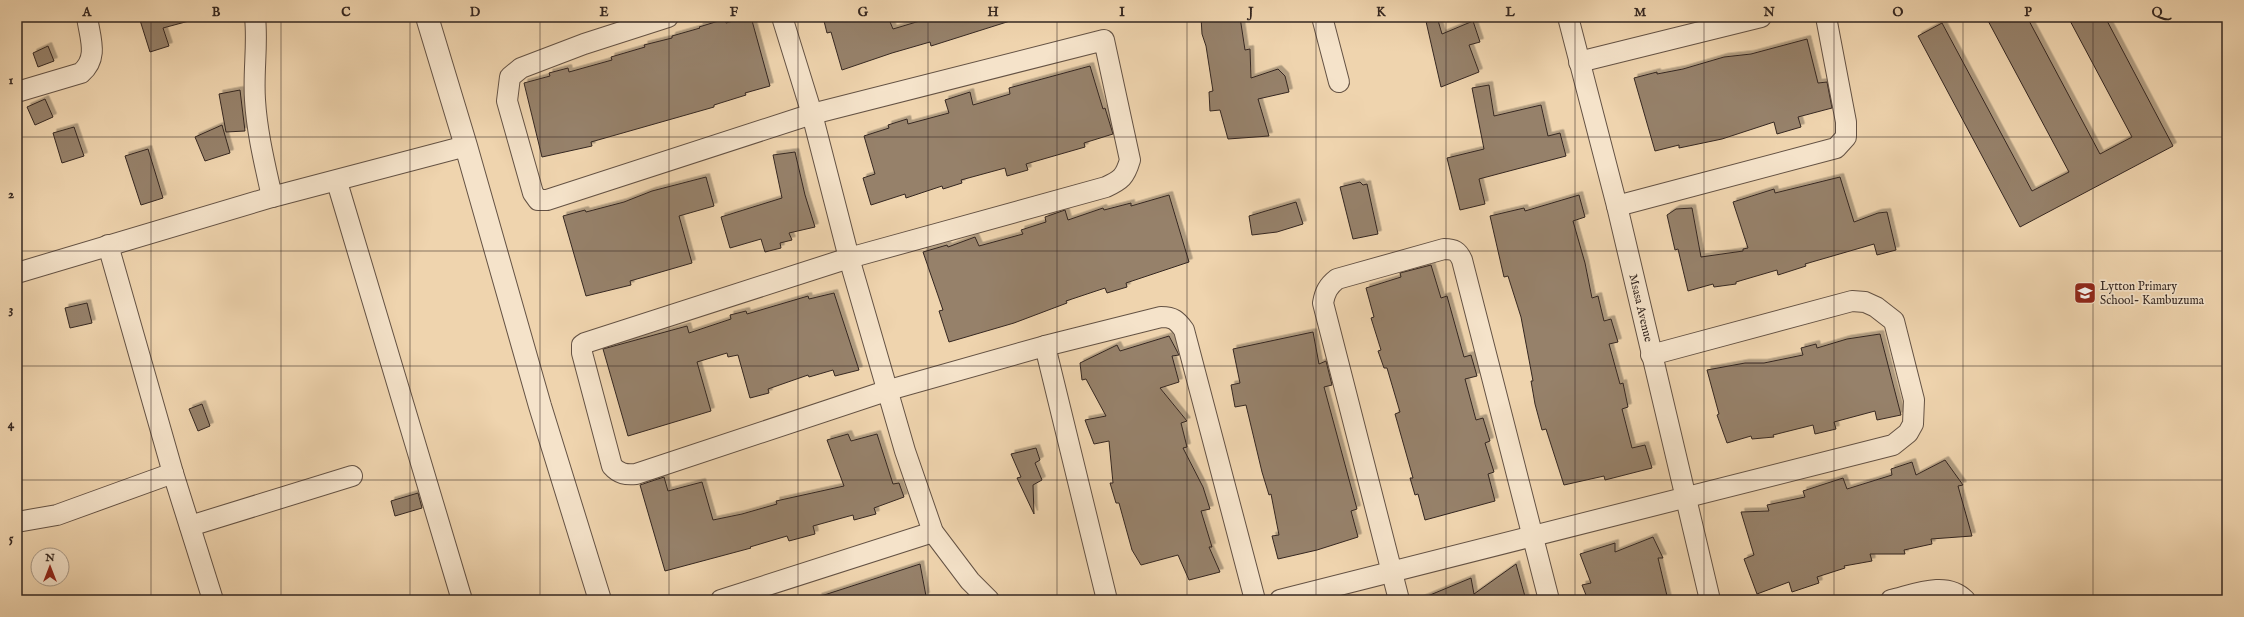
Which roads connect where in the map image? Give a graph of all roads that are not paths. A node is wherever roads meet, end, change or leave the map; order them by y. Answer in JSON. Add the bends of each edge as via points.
{"nodes":[{"id":1,"x":87,"y":17,"type":"edge"},
{"id":2,"x":255,"y":17,"type":"edge"},
{"id":3,"x":426,"y":17,"type":"edge"},
{"id":4,"x":668,"y":17,"type":"edge"},
{"id":5,"x":782,"y":17,"type":"edge"},
{"id":6,"x":1322,"y":17,"type":"edge"},
{"id":7,"x":1568,"y":17,"type":"edge"},
{"id":8,"x":1761,"y":17,"type":"edge"},
{"id":9,"x":1826,"y":17,"type":"edge"},
{"id":10,"x":1579,"y":62,"type":"junction"},
{"id":11,"x":1338,"y":82,"type":"dead end"},
{"id":12,"x":17,"y":92,"type":"edge"},
{"id":13,"x":812,"y":114,"type":"junction"},
{"id":14,"x":466,"y":146,"type":"junction"},
{"id":15,"x":337,"y":182,"type":"junction"},
{"id":16,"x":272,"y":198,"type":"junction"},
{"id":17,"x":1617,"y":206,"type":"junction"},
{"id":18,"x":108,"y":245,"type":"junction"},
{"id":19,"x":849,"y":258,"type":"junction"},
{"id":20,"x":17,"y":273,"type":"edge"},
{"id":21,"x":1045,"y":346,"type":"junction"},
{"id":22,"x":1651,"y":355,"type":"junction"},
{"id":23,"x":889,"y":390,"type":"junction"},
{"id":24,"x":173,"y":473,"type":"junction"},
{"id":25,"x":352,"y":476,"type":"dead end"},
{"id":26,"x":1686,"y":496,"type":"junction"},
{"id":27,"x":17,"y":522,"type":"edge"},
{"id":28,"x":190,"y":526,"type":"junction"},
{"id":29,"x":933,"y":532,"type":"junction"},
{"id":30,"x":1532,"y":536,"type":"junction"},
{"id":31,"x":1393,"y":572,"type":"junction"},
{"id":32,"x":213,"y":600,"type":"edge"},
{"id":33,"x":462,"y":600,"type":"edge"},
{"id":34,"x":600,"y":600,"type":"edge"},
{"id":35,"x":721,"y":600,"type":"edge"},
{"id":36,"x":989,"y":600,"type":"edge"},
{"id":37,"x":1107,"y":600,"type":"edge"},
{"id":38,"x":1255,"y":600,"type":"edge"},
{"id":39,"x":1280,"y":600,"type":"edge"},
{"id":40,"x":1399,"y":600,"type":"edge"},
{"id":41,"x":1549,"y":600,"type":"edge"},
{"id":42,"x":1710,"y":600,"type":"edge"},
{"id":43,"x":1890,"y":600,"type":"edge"},
{"id":44,"x":1964,"y":600,"type":"edge"}],
"edges":[{"from":1,"to":12,"type":"street","via":[[92,52],[90,64],[86,69]]},
{"from":2,"to":16,"type":"street","via":[[258,40],[254,99]]},
{"from":3,"to":14,"type":"street"},
{"from":4,"to":13,"type":"street","via":[[584,44],[521,68],[510,77],[507,101],[533,193],[538,200],[547,200]]},
{"from":5,"to":13,"type":"street"},
{"from":6,"to":11,"type":"street"},
{"from":7,"to":10,"type":"street","name":"Msasa Avenue"},
{"from":8,"to":10,"type":"street"},
{"from":9,"to":17,"type":"street","via":[[1846,122],[1846,137],[1836,148]]},
{"from":10,"to":17,"type":"street","name":"Msasa Avenue"},
{"from":13,"to":19,"type":"street"},
{"from":13,"to":19,"type":"street","via":[[1104,40],[1130,160],[1126,174],[1117,182]]},
{"from":14,"to":15,"type":"street"},
{"from":14,"to":34,"type":"street","via":[[540,406]]},
{"from":15,"to":16,"type":"street"},
{"from":15,"to":33,"type":"street"},
{"from":16,"to":18,"type":"street"},
{"from":17,"to":22,"type":"street","name":"Msasa Avenue"},
{"from":18,"to":20,"type":"street"},
{"from":18,"to":24,"type":"street"},
{"from":19,"to":23,"type":"street"},
{"from":19,"to":23,"type":"street","via":[[582,345],[612,466],[621,473],[636,474]]},
{"from":21,"to":23,"type":"street"},
{"from":21,"to":37,"type":"street"},
{"from":21,"to":38,"type":"street","via":[[1161,317],[1171,317],[1179,322],[1184,330]]},
{"from":22,"to":26,"type":"street","name":"Msasa Avenue"},
{"from":22,"to":26,"type":"street","via":[[1852,301],[1865,302],[1894,320],[1914,400],[1913,424],[1908,433],[1893,445]]},
{"from":23,"to":29,"type":"street"},
{"from":24,"to":27,"type":"street","via":[[57,515]]},
{"from":24,"to":28,"type":"street"},
{"from":25,"to":28,"type":"street"},
{"from":26,"to":30,"type":"street"},
{"from":26,"to":42,"type":"street","name":"Msasa Avenue"},
{"from":28,"to":32,"type":"street"},
{"from":29,"to":35,"type":"street"},
{"from":29,"to":36,"type":"street","via":[[970,581]]},
{"from":30,"to":31,"type":"street"},
{"from":30,"to":31,"type":"street","via":[[1462,260],[1458,252],[1444,250],[1337,279],[1329,286],[1323,304]]},
{"from":30,"to":41,"type":"street"},
{"from":31,"to":39,"type":"street"},
{"from":31,"to":40,"type":"street"},
{"from":43,"to":44,"type":"street","via":[[1946,589],[1958,593]]}]}
